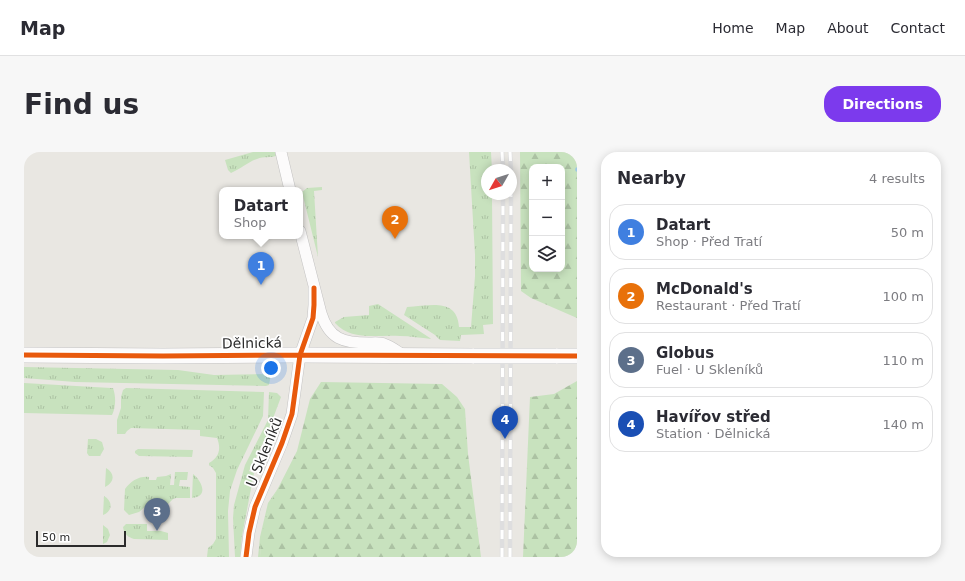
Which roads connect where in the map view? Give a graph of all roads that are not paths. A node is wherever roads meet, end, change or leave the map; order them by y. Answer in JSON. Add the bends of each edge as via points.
{"nodes":[{"id":1,"x":281,"y":152,"type":"edge"},
{"id":2,"x":289,"y":187,"type":"edge"},
{"id":3,"x":302,"y":239,"type":"edge"},
{"id":4,"x":314,"y":288,"type":"junction"},
{"id":5,"x":24,"y":355,"type":"edge"},
{"id":6,"x":300,"y":355,"type":"junction"},
{"id":7,"x":404,"y":356,"type":"junction"},
{"id":8,"x":577,"y":356,"type":"edge"},
{"id":9,"x":246,"y":557,"type":"edge"}],
"edges":[{"from":1,"to":2,"type":"street"},
{"from":3,"to":4,"type":"street"},
{"from":4,"to":6,"type":"street","name":"U Skleníků","via":[[313,318]]},
{"from":4,"to":7,"type":"street","via":[[324,324],[335,336],[354,343],[384,344]]},
{"from":5,"to":6,"type":"street","name":"Dělnická"},
{"from":6,"to":7,"type":"street","name":"Dělnická"},
{"from":6,"to":9,"type":"street","name":"U Skleníků","via":[[292,414],[255,507]]},
{"from":7,"to":8,"type":"street","name":"Dělnická","bridge":true}]}
